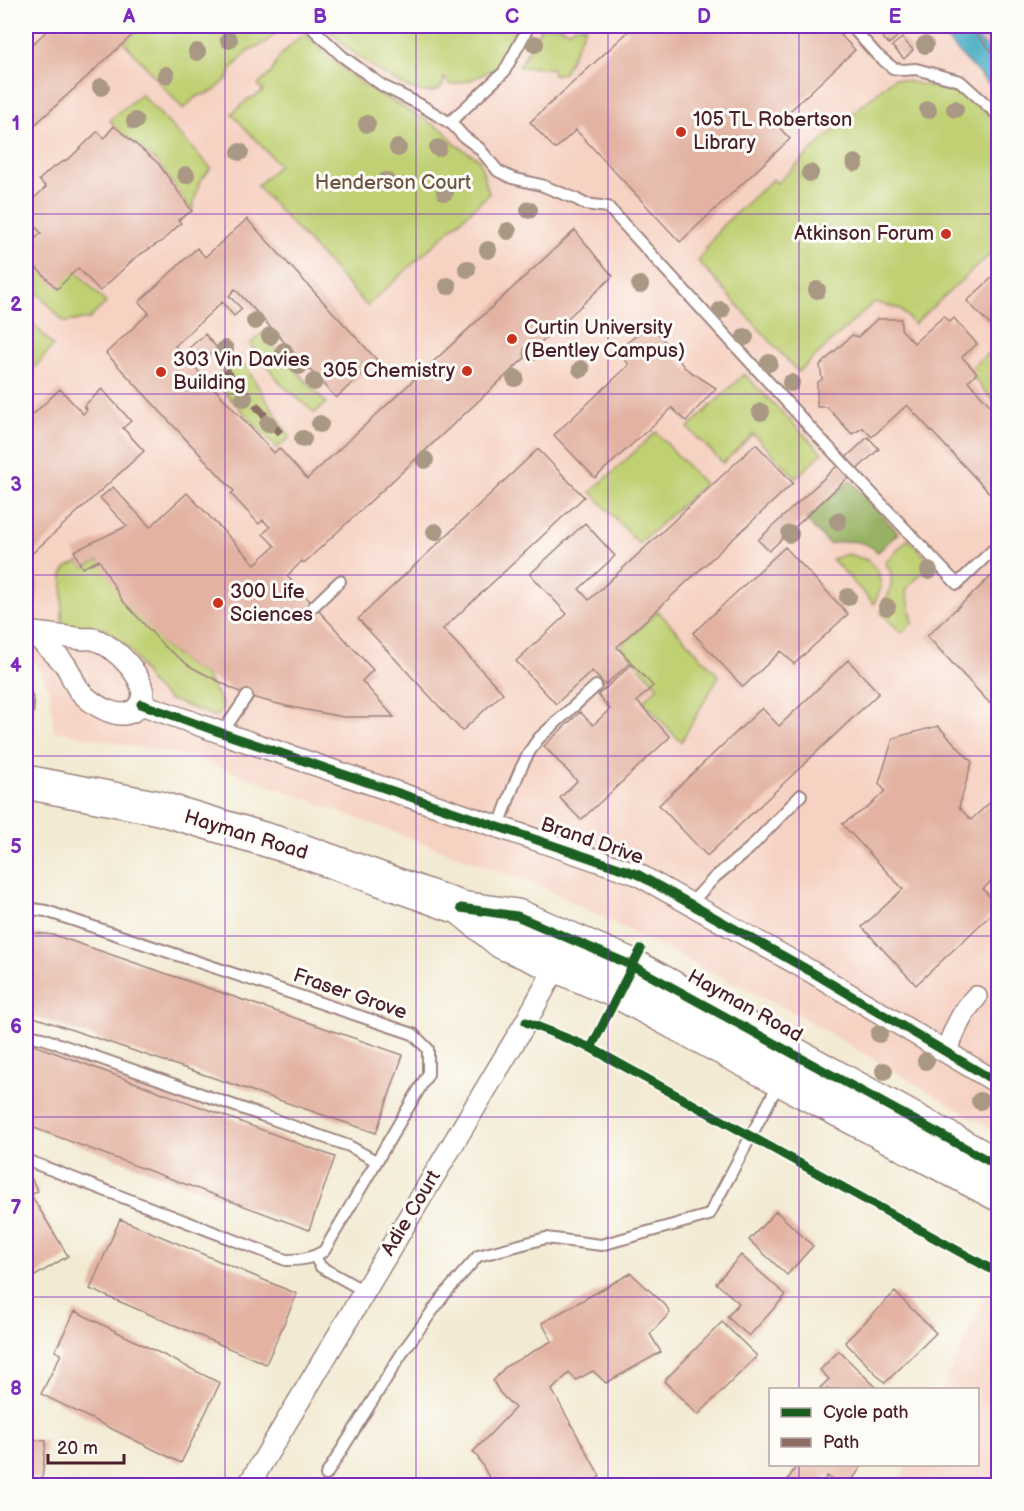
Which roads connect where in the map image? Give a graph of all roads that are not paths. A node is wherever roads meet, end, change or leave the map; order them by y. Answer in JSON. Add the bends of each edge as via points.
{"nodes":[{"id":1,"x":310,"y":26,"type":"edge"},
{"id":2,"x":529,"y":26,"type":"edge"},
{"id":3,"x":851,"y":26,"type":"edge"},
{"id":4,"x":999,"y":115,"type":"edge"},
{"id":5,"x":450,"y":122,"type":"junction"},
{"id":6,"x":999,"y":545,"type":"edge"},
{"id":7,"x":340,"y":581,"type":"dead end"},
{"id":8,"x":314,"y":606,"type":"dead end"},
{"id":9,"x":29,"y":631,"type":"edge"},
{"id":10,"x":84,"y":639,"type":"junction"},
{"id":11,"x":66,"y":665,"type":"junction"},
{"id":12,"x":596,"y":686,"type":"dead end"},
{"id":13,"x":26,"y":696,"type":"edge"},
{"id":14,"x":247,"y":696,"type":"dead end"},
{"id":15,"x":141,"y":704,"type":"junction"},
{"id":16,"x":26,"y":724,"type":"edge"},
{"id":17,"x":222,"y":733,"type":"junction"},
{"id":18,"x":26,"y":782,"type":"edge"},
{"id":19,"x":801,"y":795,"type":"dead end"},
{"id":20,"x":498,"y":828,"type":"junction"},
{"id":21,"x":690,"y":904,"type":"junction"},
{"id":22,"x":26,"y":908,"type":"edge"},
{"id":23,"x":563,"y":952,"type":"junction"},
{"id":24,"x":976,"y":997,"type":"dead end"},
{"id":25,"x":26,"y":1035,"type":"edge"},
{"id":26,"x":946,"y":1052,"type":"junction"},
{"id":27,"x":787,"y":1066,"type":"junction"},
{"id":28,"x":999,"y":1083,"type":"edge"},
{"id":29,"x":26,"y":1160,"type":"edge"},
{"id":30,"x":376,"y":1161,"type":"junction"},
{"id":31,"x":999,"y":1166,"type":"edge"},
{"id":32,"x":999,"y":1194,"type":"edge"},
{"id":33,"x":315,"y":1257,"type":"junction"},
{"id":34,"x":364,"y":1291,"type":"junction"},
{"id":35,"x":326,"y":1475,"type":"dead end"},
{"id":36,"x":248,"y":1485,"type":"edge"}],
"edges":[{"from":1,"to":5,"type":"lane","via":[[383,86]]},
{"from":2,"to":5,"type":"lane","via":[[504,72]]},
{"from":3,"to":4,"type":"lane","via":[[893,68],[916,69],[960,81]]},
{"from":5,"to":6,"type":"lane","via":[[498,171],[585,204],[608,207],[957,584]]},
{"from":7,"to":8,"type":"lane"},
{"from":9,"to":10,"type":"street"},
{"from":9,"to":11,"type":"street"},
{"from":10,"to":11,"type":"street","via":[[69,650]]},
{"from":10,"to":15,"type":"street","via":[[104,643],[125,660],[140,681]]},
{"from":11,"to":15,"type":"street","via":[[79,691],[103,708],[127,714]]},
{"from":12,"to":20,"type":"lane","via":[[533,745]]},
{"from":13,"to":16,"type":"lane"},
{"from":14,"to":17,"type":"lane"},
{"from":15,"to":17,"type":"street","name":"Brand Drive"},
{"from":17,"to":20,"type":"street","name":"Brand Drive"},
{"from":18,"to":23,"type":"main road","name":"Hayman Road","via":[[159,808],[297,849],[461,908],[502,942]]},
{"from":19,"to":21,"type":"lane"},
{"from":20,"to":21,"type":"street","name":"Brand Drive","via":[[637,874]]},
{"from":21,"to":26,"type":"street","name":"Brand Drive"},
{"from":22,"to":30,"type":"lane","name":"Fraser Grove","via":[[46,911],[413,1034],[428,1049],[428,1074]]},
{"from":23,"to":27,"type":"main road","name":"Hayman Road","via":[[618,992]]},
{"from":23,"to":34,"type":"street","name":"Adie Court","via":[[526,1022]]},
{"from":24,"to":26,"type":"street","via":[[966,1007]]},
{"from":25,"to":30,"type":"lane","via":[[350,1146]]},
{"from":26,"to":28,"type":"street","name":"Brand Drive"},
{"from":27,"to":31,"type":"main road","name":"Hayman Road"},
{"from":27,"to":32,"type":"main road","name":"Hayman Road"},
{"from":27,"to":35,"type":"lane","via":[[709,1215],[601,1245],[546,1238],[477,1256],[404,1350]]},
{"from":29,"to":33,"type":"lane","via":[[286,1260]]},
{"from":30,"to":33,"type":"lane","name":"Fraser Grove","via":[[324,1251]]},
{"from":33,"to":34,"type":"lane","via":[[321,1267]]},
{"from":34,"to":36,"type":"street","name":"Adie Court"}]}
